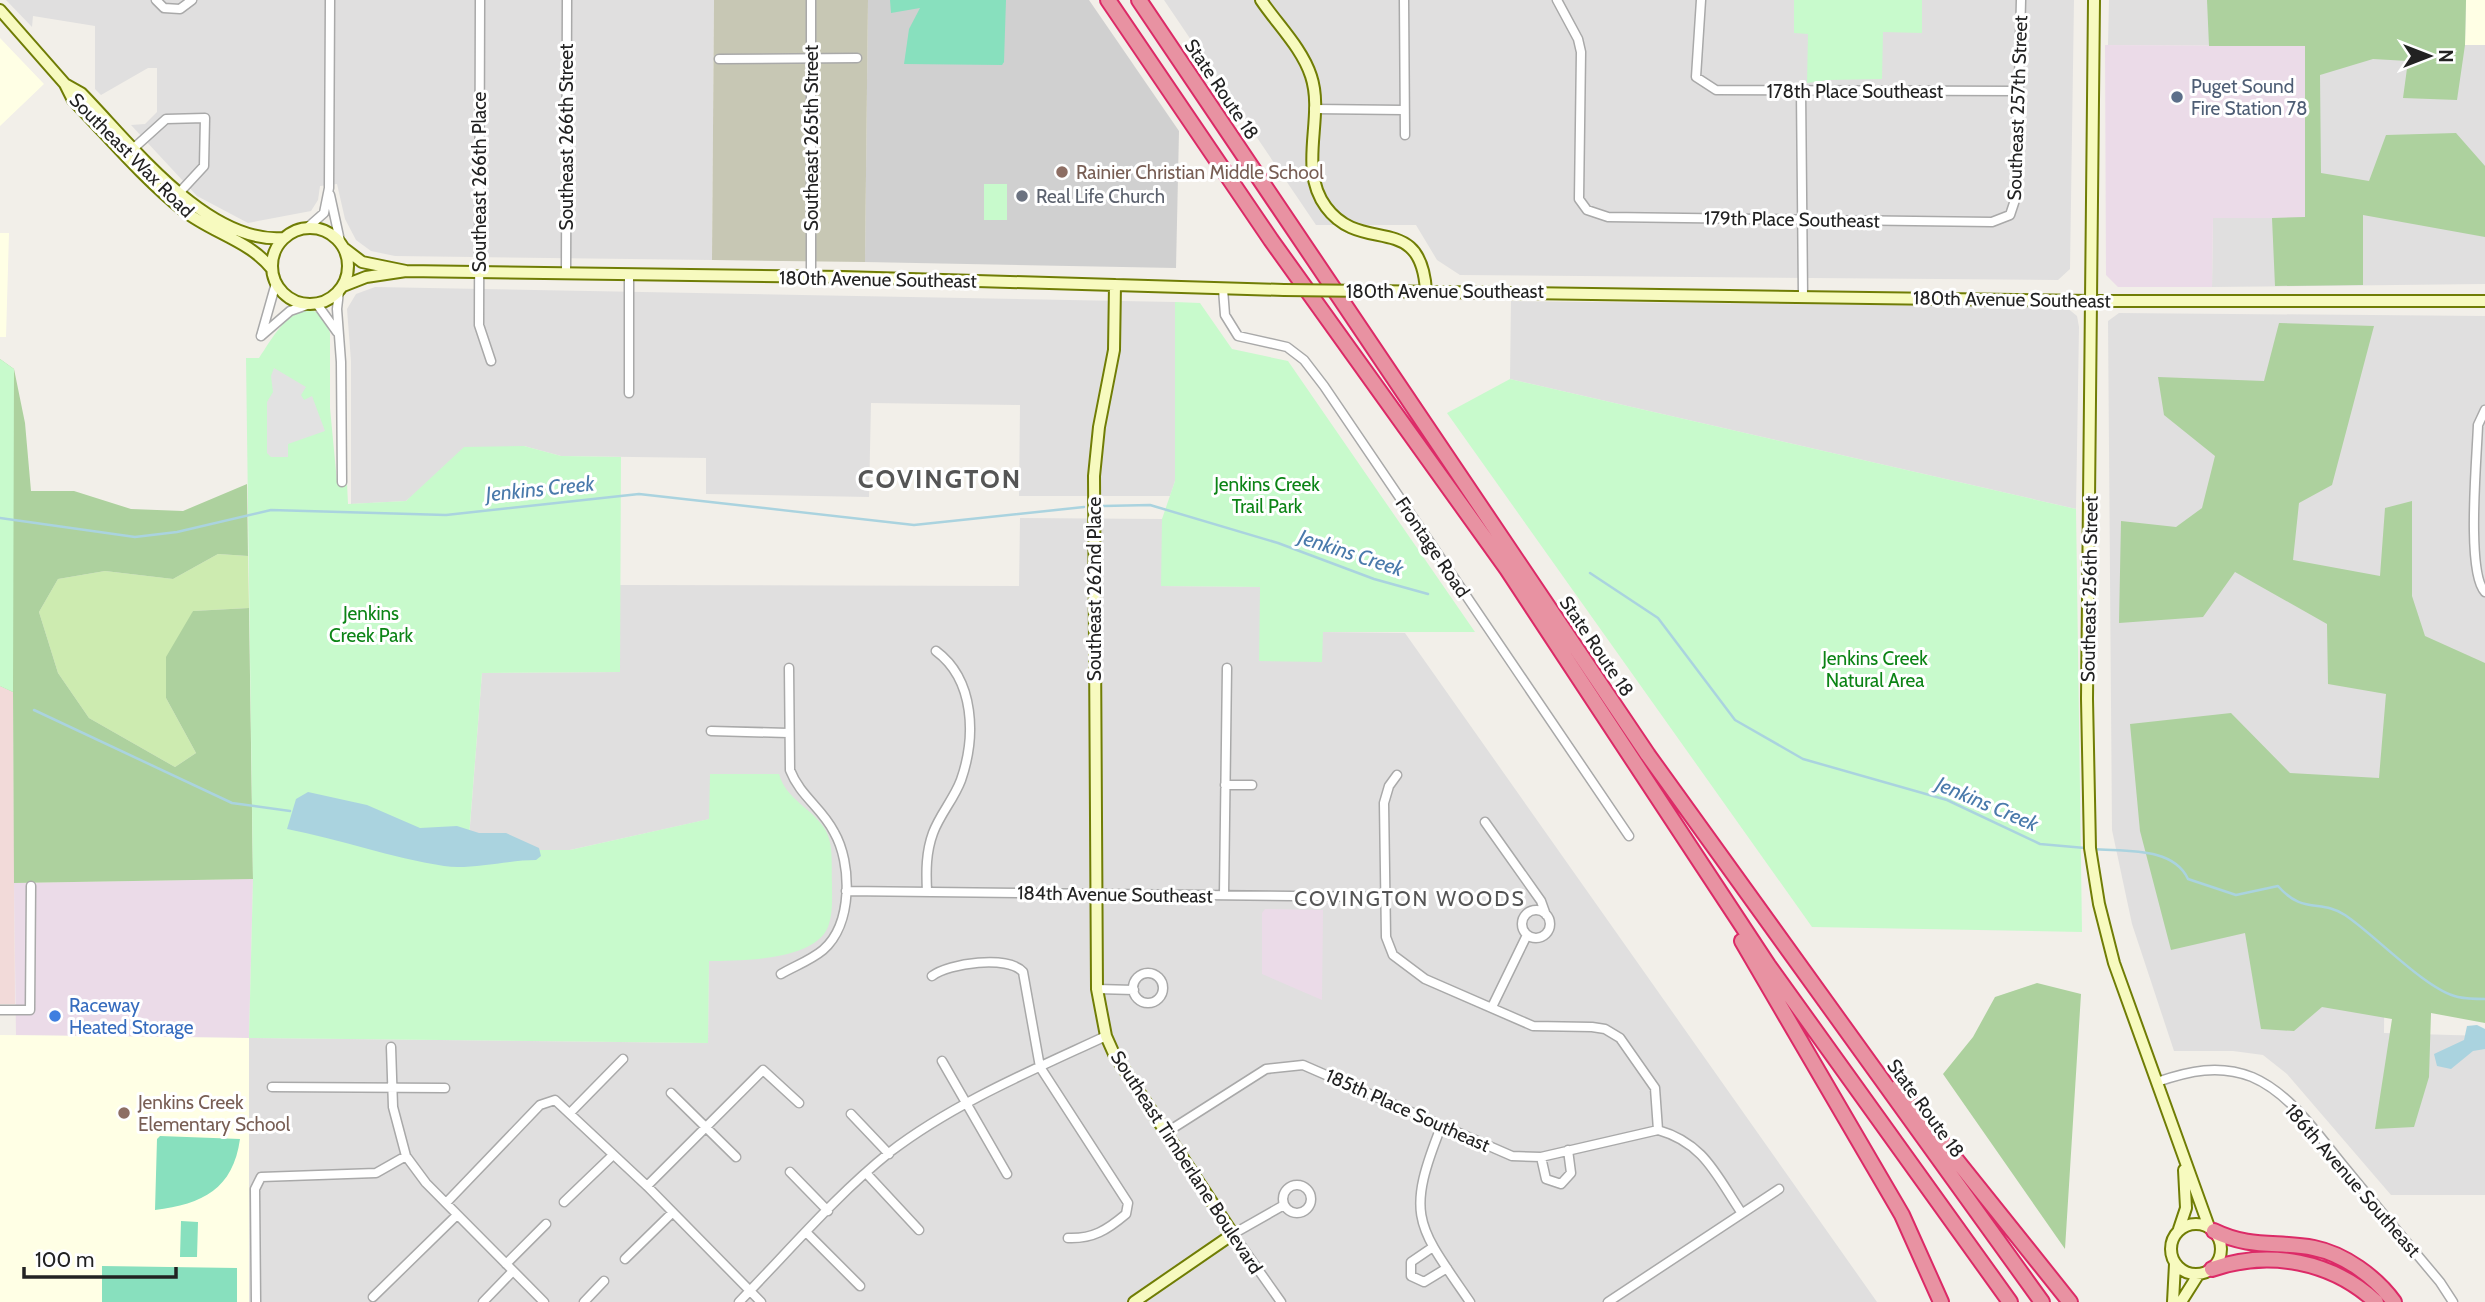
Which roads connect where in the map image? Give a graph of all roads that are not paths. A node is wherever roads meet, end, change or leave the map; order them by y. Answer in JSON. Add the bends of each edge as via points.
{"nodes":[{"id":1,"x":156,"y":0,"type":"edge"},
{"id":2,"x":192,"y":0,"type":"edge"},
{"id":3,"x":330,"y":0,"type":"edge"},
{"id":4,"x":480,"y":0,"type":"edge"},
{"id":5,"x":567,"y":0,"type":"edge"},
{"id":6,"x":811,"y":0,"type":"edge"},
{"id":7,"x":1108,"y":0,"type":"edge"},
{"id":8,"x":1139,"y":0,"type":"edge"},
{"id":9,"x":1261,"y":0,"type":"edge"},
{"id":10,"x":1404,"y":0,"type":"edge"},
{"id":11,"x":1557,"y":0,"type":"edge"},
{"id":12,"x":1702,"y":0,"type":"edge"},
{"id":13,"x":2021,"y":0,"type":"edge"},
{"id":14,"x":2094,"y":0,"type":"edge"},
{"id":15,"x":0,"y":10,"type":"edge"},
{"id":16,"x":4,"y":21,"type":"edge"},
{"id":17,"x":811,"y":58,"type":"junction"},
{"id":18,"x":857,"y":58,"type":"dead end"},
{"id":19,"x":719,"y":59,"type":"dead end"},
{"id":20,"x":65,"y":84,"type":"junction"},
{"id":21,"x":1801,"y":91,"type":"junction"},
{"id":22,"x":2018,"y":91,"type":"junction"},
{"id":23,"x":1314,"y":109,"type":"junction"},
{"id":24,"x":1403,"y":110,"type":"junction"},
{"id":25,"x":1405,"y":135,"type":"dead end"},
{"id":26,"x":135,"y":147,"type":"junction"},
{"id":27,"x":329,"y":188,"type":"junction"},
{"id":28,"x":179,"y":193,"type":"junction"},
{"id":29,"x":2010,"y":215,"type":"joint"},
{"id":30,"x":1802,"y":218,"type":"junction"},
{"id":31,"x":307,"y":228,"type":"junction"},
{"id":32,"x":284,"y":237,"type":"junction"},
{"id":33,"x":342,"y":245,"type":"junction"},
{"id":34,"x":272,"y":269,"type":"junction"},
{"id":35,"x":406,"y":271,"type":"junction"},
{"id":36,"x":479,"y":273,"type":"junction"},
{"id":37,"x":566,"y":274,"type":"junction"},
{"id":38,"x":629,"y":275,"type":"junction"},
{"id":39,"x":811,"y":276,"type":"junction"},
{"id":40,"x":276,"y":283,"type":"junction"},
{"id":41,"x":1115,"y":285,"type":"junction"},
{"id":42,"x":341,"y":289,"type":"junction"},
{"id":43,"x":1223,"y":289,"type":"junction"},
{"id":44,"x":1426,"y":291,"type":"junction"},
{"id":45,"x":1803,"y":296,"type":"junction"},
{"id":46,"x":2092,"y":301,"type":"junction"},
{"id":47,"x":2485,"y":301,"type":"edge"},
{"id":48,"x":312,"y":304,"type":"junction"},
{"id":49,"x":338,"y":335,"type":"junction"},
{"id":50,"x":491,"y":361,"type":"dead end"},
{"id":51,"x":629,"y":393,"type":"dead end"},
{"id":52,"x":2485,"y":410,"type":"edge"},
{"id":53,"x":342,"y":482,"type":"dead end"},
{"id":54,"x":2481,"y":483,"type":"edge"},
{"id":55,"x":1512,"y":567,"type":"junction"},
{"id":56,"x":2483,"y":589,"type":"edge"},
{"id":57,"x":1542,"y":612,"type":"junction"},
{"id":58,"x":936,"y":651,"type":"dead end"},
{"id":59,"x":789,"y":668,"type":"dead end"},
{"id":60,"x":1227,"y":668,"type":"dead end"},
{"id":61,"x":711,"y":731,"type":"dead end"},
{"id":62,"x":788,"y":733,"type":"junction"},
{"id":63,"x":1643,"y":774,"type":"junction"},
{"id":64,"x":1397,"y":775,"type":"dead end"},
{"id":65,"x":1225,"y":785,"type":"junction"},
{"id":66,"x":1252,"y":785,"type":"dead end"},
{"id":67,"x":1485,"y":822,"type":"dead end"},
{"id":68,"x":1629,"y":836,"type":"dead end"},
{"id":69,"x":31,"y":886,"type":"dead end"},
{"id":70,"x":846,"y":891,"type":"junction"},
{"id":71,"x":927,"y":891,"type":"junction"},
{"id":72,"x":1097,"y":894,"type":"junction"},
{"id":73,"x":1224,"y":895,"type":"junction"},
{"id":74,"x":1384,"y":897,"type":"junction"},
{"id":75,"x":1546,"y":915,"type":"junction"},
{"id":76,"x":1527,"y":935,"type":"junction"},
{"id":77,"x":1790,"y":953,"type":"junction"},
{"id":78,"x":781,"y":974,"type":"dead end"},
{"id":79,"x":932,"y":976,"type":"dead end"},
{"id":80,"x":1097,"y":989,"type":"junction"},
{"id":81,"x":1134,"y":990,"type":"dead end"},
{"id":82,"x":1492,"y":1007,"type":"junction"},
{"id":83,"x":0,"y":1010,"type":"edge"},
{"id":84,"x":1105,"y":1036,"type":"junction"},
{"id":85,"x":391,"y":1047,"type":"dead end"},
{"id":86,"x":623,"y":1059,"type":"dead end"},
{"id":87,"x":942,"y":1061,"type":"dead end"},
{"id":88,"x":1040,"y":1067,"type":"junction"},
{"id":89,"x":2157,"y":1082,"type":"junction"},
{"id":90,"x":272,"y":1087,"type":"dead end"},
{"id":91,"x":391,"y":1088,"type":"junction"},
{"id":92,"x":445,"y":1088,"type":"dead end"},
{"id":93,"x":671,"y":1093,"type":"dead end"},
{"id":94,"x":799,"y":1103,"type":"dead end"},
{"id":95,"x":967,"y":1104,"type":"junction"},
{"id":96,"x":570,"y":1113,"type":"junction"},
{"id":97,"x":851,"y":1114,"type":"dead end"},
{"id":98,"x":706,"y":1127,"type":"junction"},
{"id":99,"x":1441,"y":1127,"type":"junction"},
{"id":100,"x":1658,"y":1130,"type":"junction"},
{"id":101,"x":1167,"y":1132,"type":"junction"},
{"id":102,"x":1568,"y":1150,"type":"junction"},
{"id":103,"x":889,"y":1154,"type":"junction"},
{"id":104,"x":613,"y":1155,"type":"junction"},
{"id":105,"x":406,"y":1156,"type":"junction"},
{"id":106,"x":736,"y":1157,"type":"dead end"},
{"id":107,"x":1541,"y":1157,"type":"junction"},
{"id":108,"x":2185,"y":1163,"type":"junction"},
{"id":109,"x":790,"y":1172,"type":"dead end"},
{"id":110,"x":866,"y":1172,"type":"junction"},
{"id":111,"x":1007,"y":1174,"type":"dead end"},
{"id":112,"x":647,"y":1186,"type":"junction"},
{"id":113,"x":1779,"y":1189,"type":"dead end"},
{"id":114,"x":564,"y":1202,"type":"dead end"},
{"id":115,"x":446,"y":1203,"type":"junction"},
{"id":116,"x":1284,"y":1205,"type":"dead end"},
{"id":117,"x":828,"y":1210,"type":"junction"},
{"id":118,"x":1741,"y":1212,"type":"junction"},
{"id":119,"x":672,"y":1213,"type":"junction"},
{"id":120,"x":457,"y":1215,"type":"junction"},
{"id":121,"x":546,"y":1224,"type":"dead end"},
{"id":122,"x":2211,"y":1229,"type":"junction"},
{"id":123,"x":919,"y":1230,"type":"dead end"},
{"id":124,"x":807,"y":1233,"type":"junction"},
{"id":125,"x":2177,"y":1233,"type":"junction"},
{"id":126,"x":1233,"y":1234,"type":"junction"},
{"id":127,"x":1068,"y":1238,"type":"dead end"},
{"id":128,"x":1433,"y":1247,"type":"junction"},
{"id":129,"x":625,"y":1259,"type":"dead end"},
{"id":130,"x":506,"y":1264,"type":"junction"},
{"id":131,"x":2175,"y":1264,"type":"junction"},
{"id":132,"x":1447,"y":1268,"type":"junction"},
{"id":133,"x":513,"y":1271,"type":"junction"},
{"id":134,"x":2205,"y":1272,"type":"junction"},
{"id":135,"x":604,"y":1281,"type":"dead end"},
{"id":136,"x":860,"y":1286,"type":"dead end"},
{"id":137,"x":750,"y":1290,"type":"junction"},
{"id":138,"x":373,"y":1297,"type":"dead end"},
{"id":139,"x":256,"y":1302,"type":"edge"},
{"id":140,"x":483,"y":1302,"type":"edge"},
{"id":141,"x":544,"y":1302,"type":"edge"},
{"id":142,"x":584,"y":1302,"type":"edge"},
{"id":143,"x":739,"y":1302,"type":"edge"},
{"id":144,"x":761,"y":1302,"type":"edge"},
{"id":145,"x":1134,"y":1302,"type":"edge"},
{"id":146,"x":1281,"y":1302,"type":"edge"},
{"id":147,"x":1470,"y":1302,"type":"edge"},
{"id":148,"x":1608,"y":1302,"type":"edge"},
{"id":149,"x":1941,"y":1302,"type":"edge"},
{"id":150,"x":2010,"y":1302,"type":"edge"},
{"id":151,"x":2042,"y":1302,"type":"edge"},
{"id":152,"x":2070,"y":1302,"type":"edge"},
{"id":153,"x":2174,"y":1302,"type":"edge"},
{"id":154,"x":2181,"y":1302,"type":"edge"},
{"id":155,"x":2376,"y":1302,"type":"edge"},
{"id":156,"x":2394,"y":1302,"type":"edge"},
{"id":157,"x":2453,"y":1302,"type":"edge"}],
"edges":[{"from":1,"to":2,"type":"street","via":[[164,8],[180,9]]},
{"from":3,"to":27,"type":"street"},
{"from":4,"to":36,"type":"street","name":"Southeast 266th Place"},
{"from":5,"to":37,"type":"street","name":"Southeast 266th Street"},
{"from":6,"to":17,"type":"street","name":"Southeast 265th Street"},
{"from":7,"to":55,"type":"highway","name":"State Route 18","via":[[1271,240]]},
{"from":8,"to":55,"type":"highway","name":"State Route 18"},
{"from":9,"to":23,"type":"street","via":[[1312,77]]},
{"from":10,"to":24,"type":"street"},
{"from":11,"to":30,"type":"street","name":"179th Place Southeast","via":[[1581,52],[1579,198],[1587,210],[1608,217]]},
{"from":12,"to":21,"type":"street","name":"178th Place Southeast","via":[[1696,76],[1716,90]]},
{"from":13,"to":22,"type":"street","name":"Southeast 257th Street"},
{"from":14,"to":46,"type":"street","name":"Southeast 256th Street"},
{"from":15,"to":16,"type":"street","name":"Southeast Wax Road"},
{"from":16,"to":20,"type":"street","name":"Southeast Wax Road"},
{"from":17,"to":18,"type":"street"},
{"from":17,"to":19,"type":"street"},
{"from":17,"to":39,"type":"street","name":"Southeast 265th Street"},
{"from":20,"to":26,"type":"street","name":"Southeast Wax Road","via":[[81,93]]},
{"from":20,"to":34,"type":"street","name":"Southeast Wax Road","via":[[73,100],[171,200],[256,252]]},
{"from":21,"to":22,"type":"street","name":"178th Place Southeast"},
{"from":21,"to":30,"type":"street"},
{"from":22,"to":29,"type":"street","name":"Southeast 257th Street","via":[[2016,197]]},
{"from":23,"to":24,"type":"street"},
{"from":23,"to":44,"type":"street","via":[[1313,172],[1326,207],[1348,226],[1414,248]]},
{"from":24,"to":25,"type":"street"},
{"from":26,"to":28,"type":"street","name":"Southeast Wax Road"},
{"from":26,"to":28,"type":"street","via":[[166,119],[205,118],[204,166]]},
{"from":27,"to":31,"type":"street","via":[[324,213]]},
{"from":27,"to":33,"type":"street"},
{"from":28,"to":32,"type":"street","name":"Southeast Wax Road","via":[[209,216],[242,232],[261,238]]},
{"from":29,"to":30,"type":"street","name":"179th Place Southeast","via":[[1993,222]]},
{"from":30,"to":45,"type":"street"},
{"from":31,"to":32,"type":"street"},
{"from":31,"to":33,"type":"street","via":[[322,229]]},
{"from":32,"to":34,"type":"street","via":[[274,252]]},
{"from":33,"to":35,"type":"street","name":"180th Avenue Southeast","via":[[369,264]]},
{"from":33,"to":42,"type":"street","via":[[349,264]]},
{"from":34,"to":40,"type":"street"},
{"from":35,"to":36,"type":"street","name":"180th Avenue Southeast"},
{"from":35,"to":42,"type":"street","name":"180th Avenue Southeast","via":[[366,277]]},
{"from":36,"to":37,"type":"street","name":"180th Avenue Southeast"},
{"from":36,"to":50,"type":"street","name":"Southeast 266th Place","via":[[479,325]]},
{"from":37,"to":38,"type":"street","name":"180th Avenue Southeast"},
{"from":38,"to":39,"type":"street","name":"180th Avenue Southeast"},
{"from":38,"to":51,"type":"street"},
{"from":39,"to":41,"type":"street","name":"180th Avenue Southeast"},
{"from":40,"to":48,"type":"street","via":[[289,298]]},
{"from":40,"to":48,"type":"street","via":[[261,336],[289,311]]},
{"from":41,"to":43,"type":"street","name":"180th Avenue Southeast"},
{"from":41,"to":72,"type":"street","name":"Southeast 262nd Place","via":[[1114,350],[1099,427],[1094,487]]},
{"from":42,"to":48,"type":"street"},
{"from":42,"to":49,"type":"street"},
{"from":43,"to":44,"type":"street","name":"180th Avenue Southeast","bridge":true},
{"from":43,"to":68,"type":"street","name":"Frontage Road","via":[[1225,315],[1238,335],[1287,348],[1317,377]]},
{"from":44,"to":45,"type":"street","name":"180th Avenue Southeast"},
{"from":45,"to":46,"type":"street","name":"180th Avenue Southeast"},
{"from":46,"to":47,"type":"street","name":"180th Avenue Southeast"},
{"from":46,"to":89,"type":"street","name":"Southeast 256th Street","via":[[2090,848],[2104,929]]},
{"from":48,"to":49,"type":"street"},
{"from":49,"to":53,"type":"street"},
{"from":52,"to":54,"type":"street","via":[[2478,425]]},
{"from":54,"to":56,"type":"street","via":[[2475,569]]},
{"from":55,"to":57,"type":"highway","name":"State Route 18"},
{"from":57,"to":63,"type":"highway","name":"State Route 18"},
{"from":57,"to":77,"type":"highway","name":"State Route 18"},
{"from":58,"to":71,"type":"street","via":[[955,667],[969,714],[960,781],[929,849]]},
{"from":59,"to":62,"type":"street"},
{"from":60,"to":65,"type":"street"},
{"from":61,"to":62,"type":"street"},
{"from":62,"to":70,"type":"street","via":[[790,771],[796,786],[835,833]]},
{"from":63,"to":149,"type":"highway","via":[[1847,1117],[1902,1215]]},
{"from":63,"to":150,"type":"highway","name":"State Route 18","via":[[1768,965]]},
{"from":64,"to":74,"type":"street","via":[[1384,803]]},
{"from":65,"to":66,"type":"street"},
{"from":65,"to":73,"type":"street"},
{"from":67,"to":75,"type":"street"},
{"from":69,"to":83,"type":"street","via":[[30,1010]]},
{"from":70,"to":71,"type":"street","name":"184th Avenue Southeast"},
{"from":70,"to":78,"type":"street","via":[[840,925],[832,939],[812,957]]},
{"from":71,"to":72,"type":"street","name":"184th Avenue Southeast"},
{"from":72,"to":73,"type":"street","name":"184th Avenue Southeast"},
{"from":72,"to":80,"type":"street","name":"Southeast Timberlane Boulevard"},
{"from":73,"to":74,"type":"street","name":"184th Avenue Southeast"},
{"from":74,"to":82,"type":"street","via":[[1386,937],[1393,955],[1425,979]]},
{"from":75,"to":76,"type":"street","via":[[1550,923],[1545,935]]},
{"from":75,"to":76,"type":"street","via":[[1538,911],[1526,915],[1522,928]]},
{"from":76,"to":82,"type":"street"},
{"from":77,"to":151,"type":"highway","name":"State Route 18"},
{"from":77,"to":152,"type":"highway"},
{"from":79,"to":88,"type":"street","via":[[956,964],[1017,967],[1025,977]]},
{"from":80,"to":81,"type":"street"},
{"from":80,"to":84,"type":"street","name":"Southeast Timberlane Boulevard"},
{"from":82,"to":100,"type":"street","via":[[1533,1026],[1591,1027],[1620,1038],[1655,1088]]},
{"from":84,"to":88,"type":"street"},
{"from":84,"to":101,"type":"street","name":"Southeast Timberlane Boulevard"},
{"from":85,"to":91,"type":"street"},
{"from":86,"to":96,"type":"street"},
{"from":87,"to":95,"type":"street"},
{"from":88,"to":95,"type":"street"},
{"from":88,"to":127,"type":"street","via":[[1127,1198],[1126,1214],[1104,1231],[1089,1238]]},
{"from":89,"to":108,"type":"street","name":"Southeast 256th Street"},
{"from":89,"to":157,"type":"street","name":"186th Avenue Southeast","via":[[2188,1072],[2216,1070],[2253,1077],[2276,1093],[2311,1126]]},
{"from":90,"to":91,"type":"street"},
{"from":91,"to":92,"type":"street"},
{"from":91,"to":105,"type":"street"},
{"from":93,"to":98,"type":"street"},
{"from":94,"to":98,"type":"street","via":[[763,1070]]},
{"from":95,"to":103,"type":"street"},
{"from":95,"to":111,"type":"street"},
{"from":96,"to":104,"type":"street"},
{"from":96,"to":115,"type":"street","via":[[558,1101],[540,1105]]},
{"from":97,"to":103,"type":"street"},
{"from":98,"to":106,"type":"street"},
{"from":98,"to":112,"type":"street"},
{"from":99,"to":101,"type":"street","name":"185th Place Southeast","via":[[1303,1065],[1266,1069]]},
{"from":99,"to":107,"type":"street","name":"185th Place Southeast","via":[[1511,1156]]},
{"from":99,"to":128,"type":"street","via":[[1419,1191],[1423,1227]]},
{"from":100,"to":102,"type":"street","name":"185th Place Southeast"},
{"from":100,"to":118,"type":"street","via":[[1697,1149]]},
{"from":101,"to":126,"type":"street","name":"Southeast Timberlane Boulevard"},
{"from":102,"to":107,"type":"street","name":"185th Place Southeast"},
{"from":102,"to":107,"type":"street","via":[[1571,1173],[1561,1184],[1546,1179]]},
{"from":103,"to":110,"type":"street"},
{"from":104,"to":112,"type":"street"},
{"from":104,"to":114,"type":"street"},
{"from":105,"to":115,"type":"street"},
{"from":105,"to":139,"type":"street","via":[[376,1173],[261,1177],[255,1189]]},
{"from":108,"to":122,"type":"street","name":"Southeast 256th Street"},
{"from":108,"to":125,"type":"street","name":"Southeast 256th Street","via":[[2185,1216]]},
{"from":109,"to":117,"type":"street"},
{"from":110,"to":117,"type":"street"},
{"from":110,"to":123,"type":"street"},
{"from":112,"to":119,"type":"street"},
{"from":113,"to":118,"type":"street"},
{"from":115,"to":120,"type":"street"},
{"from":116,"to":126,"type":"street"},
{"from":117,"to":124,"type":"street"},
{"from":118,"to":148,"type":"street"},
{"from":119,"to":129,"type":"street"},
{"from":119,"to":137,"type":"street"},
{"from":120,"to":130,"type":"street"},
{"from":120,"to":138,"type":"street"},
{"from":121,"to":130,"type":"street"},
{"from":122,"to":125,"type":"street","via":[[2192,1224]]},
{"from":122,"to":134,"type":"street","via":[[2221,1255]]},
{"from":122,"to":156,"type":"highway","via":[[2252,1245],[2325,1251],[2373,1279]]},
{"from":124,"to":136,"type":"street"},
{"from":124,"to":137,"type":"street"},
{"from":125,"to":131,"type":"street","via":[[2170,1248]]},
{"from":126,"to":145,"type":"street"},
{"from":126,"to":146,"type":"street","name":"Southeast Timberlane Boulevard"},
{"from":128,"to":132,"type":"street"},
{"from":128,"to":132,"type":"street","via":[[1411,1262],[1411,1276],[1424,1282]]},
{"from":130,"to":133,"type":"street"},
{"from":131,"to":134,"type":"street","via":[[2185,1272]]},
{"from":131,"to":153,"type":"street"},
{"from":132,"to":147,"type":"street"},
{"from":133,"to":140,"type":"street"},
{"from":133,"to":141,"type":"street"},
{"from":134,"to":154,"type":"street"},
{"from":134,"to":155,"type":"highway","via":[[2251,1260],[2297,1262],[2336,1273]]},
{"from":135,"to":142,"type":"street"},
{"from":137,"to":143,"type":"street"},
{"from":137,"to":144,"type":"street"}]}
